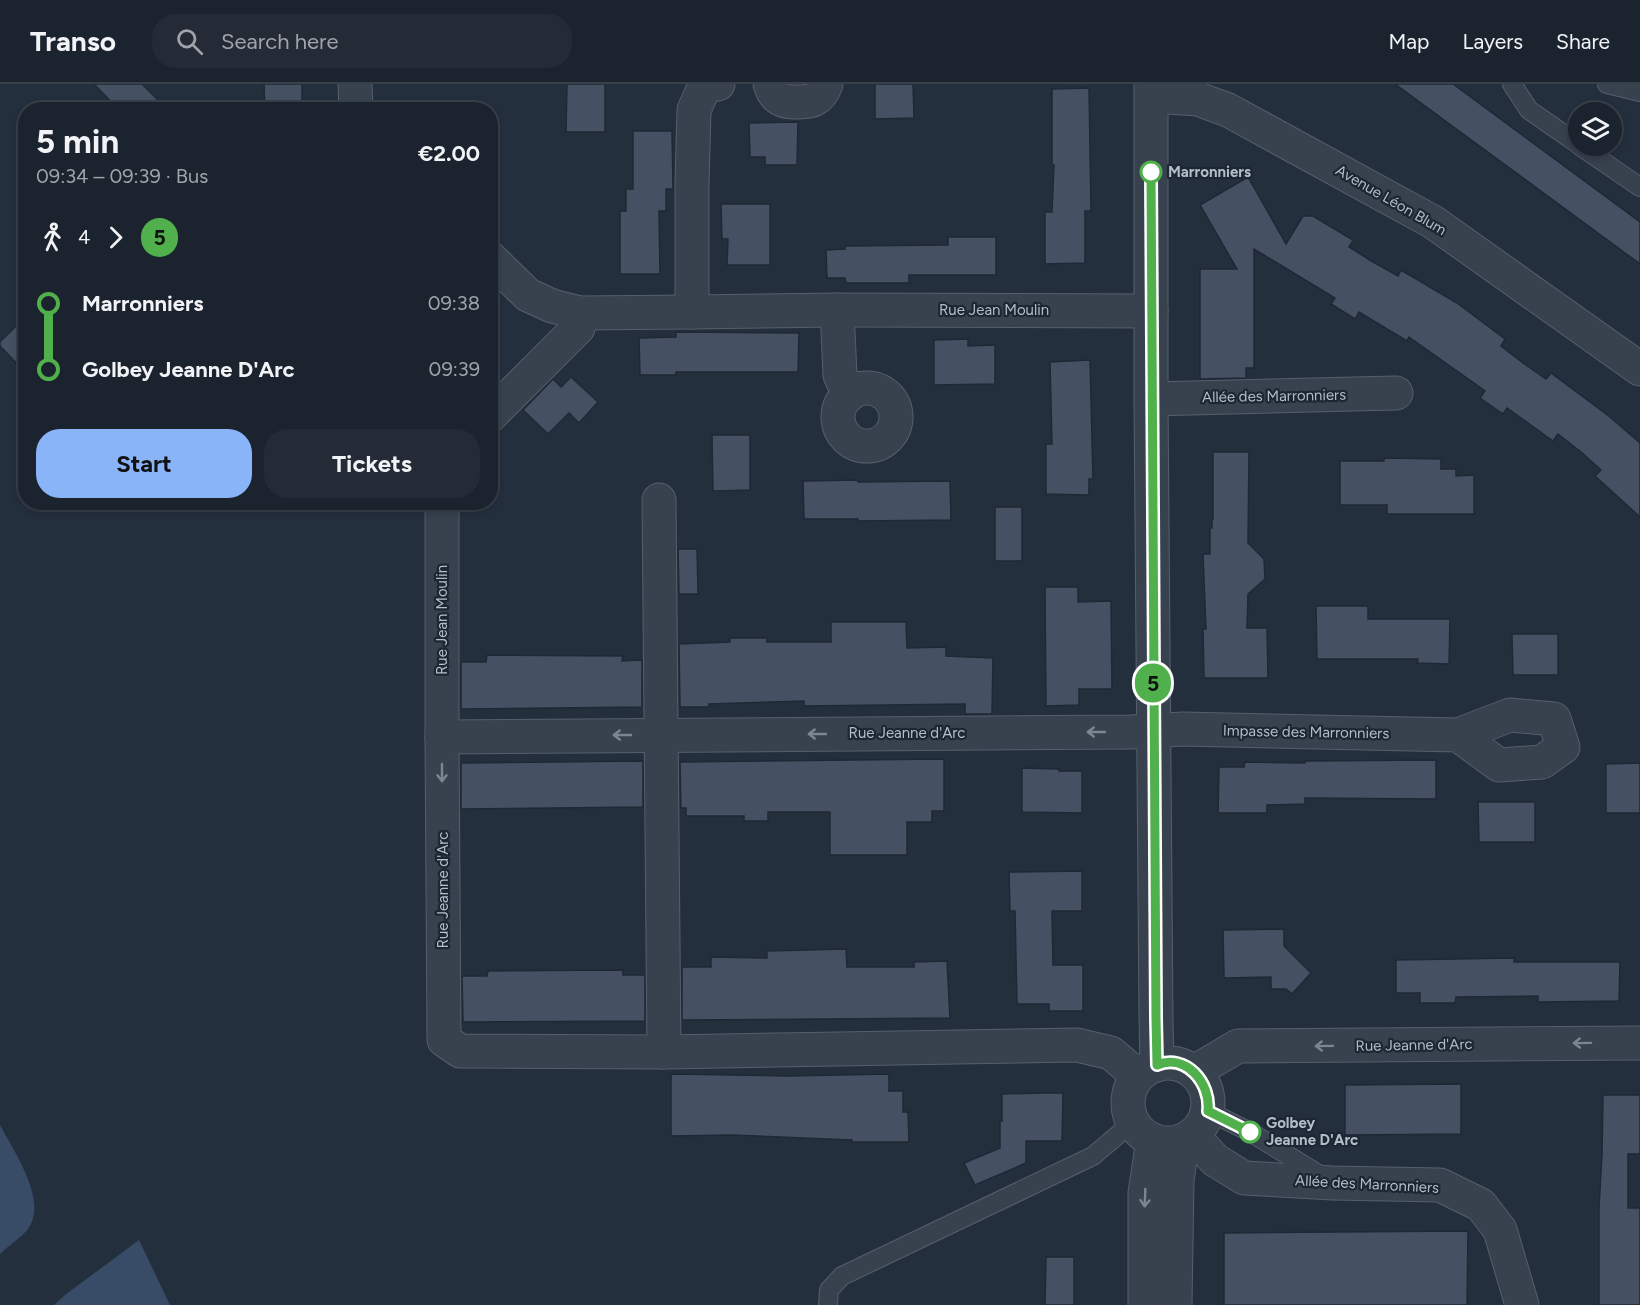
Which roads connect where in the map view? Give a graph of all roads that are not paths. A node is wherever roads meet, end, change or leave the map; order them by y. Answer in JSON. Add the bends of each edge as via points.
{"nodes":[{"id":1,"x":355,"y":84,"type":"edge"},
{"id":2,"x":718,"y":84,"type":"edge"},
{"id":3,"x":770,"y":84,"type":"edge"},
{"id":4,"x":826,"y":84,"type":"edge"},
{"id":5,"x":1512,"y":84,"type":"edge"},
{"id":6,"x":1607,"y":84,"type":"edge"},
{"id":7,"x":1151,"y":90,"type":"edge"},
{"id":8,"x":1640,"y":92,"type":"edge"},
{"id":9,"x":356,"y":102,"type":"edge"},
{"id":10,"x":1568,"y":137,"type":"edge"},
{"id":11,"x":1595,"y":156,"type":"edge"},
{"id":12,"x":1640,"y":187,"type":"edge"},
{"id":13,"x":498,"y":266,"type":"edge"},
{"id":14,"x":837,"y":310,"type":"junction"},
{"id":15,"x":1151,"y":311,"type":"junction"},
{"id":16,"x":692,"y":312,"type":"junction"},
{"id":17,"x":580,"y":313,"type":"junction"},
{"id":18,"x":1640,"y":369,"type":"edge"},
{"id":19,"x":1396,"y":393,"type":"dead end"},
{"id":20,"x":849,"y":395,"type":"dead end"},
{"id":21,"x":1151,"y":399,"type":"junction"},
{"id":22,"x":498,"y":408,"type":"edge"},
{"id":23,"x":659,"y":500,"type":"dead end"},
{"id":24,"x":442,"y":510,"type":"edge"},
{"id":25,"x":1154,"y":730,"type":"junction"},
{"id":26,"x":660,"y":735,"type":"junction"},
{"id":27,"x":1458,"y":735,"type":"dead end"},
{"id":28,"x":442,"y":737,"type":"junction"},
{"id":29,"x":1640,"y":1043,"type":"edge"},
{"id":30,"x":664,"y":1052,"type":"junction"},
{"id":31,"x":1148,"y":1070,"type":"junction"},
{"id":32,"x":1194,"y":1072,"type":"junction"},
{"id":33,"x":1174,"y":1130,"type":"junction"},
{"id":34,"x":828,"y":1305,"type":"edge"},
{"id":35,"x":1145,"y":1305,"type":"edge"},
{"id":36,"x":1174,"y":1305,"type":"edge"},
{"id":37,"x":1522,"y":1305,"type":"edge"}],
"edges":[{"from":1,"to":9,"type":"street"},
{"from":2,"to":16,"type":"street","via":[[705,86],[694,110]]},
{"from":3,"to":4,"type":"street","via":[[785,102],[812,102]]},
{"from":5,"to":10,"type":"lane","via":[[1529,110]]},
{"from":6,"to":8,"type":"lane"},
{"from":7,"to":15,"type":"street"},
{"from":7,"to":18,"type":"street","name":"Avenue Léon Blum","via":[[1198,99],[1228,110],[1433,222]]},
{"from":11,"to":12,"type":"lane"},
{"from":13,"to":17,"type":"street","name":"Rue Jean Moulin","via":[[528,295]]},
{"from":14,"to":15,"type":"street","name":"Rue Jean Moulin"},
{"from":14,"to":16,"type":"street","name":"Rue Jean Moulin"},
{"from":14,"to":20,"type":"street","via":[[840,375]]},
{"from":15,"to":21,"type":"street"},
{"from":16,"to":17,"type":"street","name":"Rue Jean Moulin"},
{"from":17,"to":22,"type":"street","via":[[578,328]]},
{"from":19,"to":21,"type":"street","name":"Allée des Marronniers"},
{"from":21,"to":25,"type":"street"},
{"from":23,"to":26,"type":"street"},
{"from":24,"to":28,"type":"street","name":"Rue Jean Moulin"},
{"from":25,"to":26,"type":"street","name":"Rue Jeanne d'Arc","one_way":true},
{"from":25,"to":27,"type":"street","name":"Impasse des Marronniers"},
{"from":25,"to":31,"type":"street","via":[[1156,1007]]},
{"from":26,"to":28,"type":"street","name":"Rue Jeanne d'Arc","one_way":true},
{"from":26,"to":30,"type":"street"},
{"from":28,"to":30,"type":"street","name":"Rue Jeanne d'Arc","one_way":true,"via":[[444,1040],[460,1051]]},
{"from":29,"to":32,"type":"street","name":"Rue Jeanne d'Arc","one_way":true,"via":[[1238,1047]]},
{"from":30,"to":31,"type":"street","name":"Rue Jeanne d'Arc","via":[[1077,1045],[1111,1053]]},
{"from":31,"to":32,"type":"street","via":[[1162,1063],[1176,1063]]},
{"from":31,"to":33,"type":"street","via":[[1131,1088],[1130,1115]]},
{"from":32,"to":33,"type":"street","via":[[1207,1090],[1209,1104]]},
{"from":33,"to":34,"type":"lane","via":[[1094,1156],[842,1276],[829,1290]]},
{"from":33,"to":35,"type":"street","one_way":true,"via":[[1145,1193]]},
{"from":33,"to":36,"type":"street"},
{"from":33,"to":37,"type":"street","name":"Allée des Marronniers","via":[[1244,1178],[1440,1185],[1481,1205],[1500,1230]]}]}
